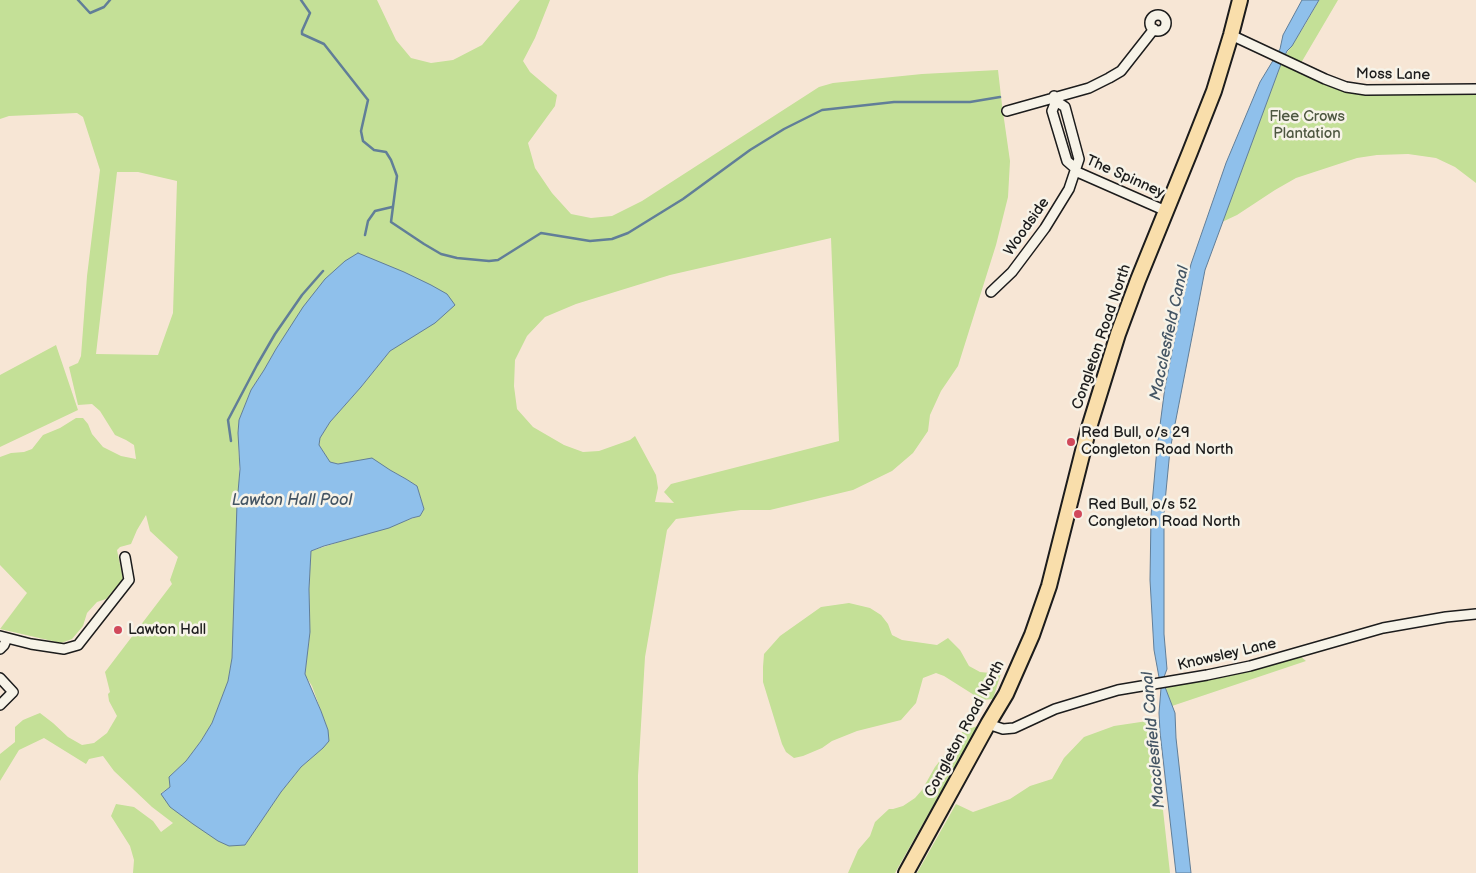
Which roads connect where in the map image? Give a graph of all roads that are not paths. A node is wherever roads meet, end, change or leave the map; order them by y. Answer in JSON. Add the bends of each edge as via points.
{"nodes":[{"id":1,"x":1240,"y":0,"type":"edge"},
{"id":2,"x":1154,"y":30,"type":"dead end"},
{"id":3,"x":1231,"y":35,"type":"junction"},
{"id":4,"x":1476,"y":89,"type":"edge"},
{"id":5,"x":1055,"y":98,"type":"junction"},
{"id":6,"x":1006,"y":111,"type":"dead end"},
{"id":7,"x":1075,"y":170,"type":"junction"},
{"id":8,"x":1166,"y":211,"type":"junction"},
{"id":9,"x":991,"y":292,"type":"dead end"},
{"id":10,"x":125,"y":557,"type":"dead end"},
{"id":11,"x":1476,"y":614,"type":"edge"},
{"id":12,"x":3,"y":637,"type":"edge"},
{"id":13,"x":0,"y":649,"type":"edge"},
{"id":14,"x":0,"y":678,"type":"edge"},
{"id":15,"x":0,"y":705,"type":"edge"},
{"id":16,"x":988,"y":724,"type":"junction"},
{"id":17,"x":906,"y":873,"type":"edge"}],
"edges":[{"from":1,"to":3,"type":"highway","name":"Congleton Road North"},
{"from":2,"to":5,"type":"street","via":[[1121,71],[1089,88]]},
{"from":3,"to":4,"type":"street","name":"Moss Lane","via":[[1346,87],[1366,90]]},
{"from":3,"to":8,"type":"highway","name":"Congleton Road North","via":[[1214,91]]},
{"from":5,"to":6,"type":"street"},
{"from":5,"to":7,"type":"street","name":"The Spinney","via":[[1052,112],[1067,161]]},
{"from":5,"to":7,"type":"street","name":"The Spinney","via":[[1065,107],[1079,158]]},
{"from":7,"to":8,"type":"street","name":"The Spinney"},
{"from":7,"to":9,"type":"street","name":"Woodside","via":[[1069,189],[1045,228],[1012,272]]},
{"from":8,"to":16,"type":"highway","name":"Congleton Road North","via":[[1118,334],[1088,431],[1049,586],[1032,635],[1006,694]]},
{"from":10,"to":12,"type":"street","via":[[129,580],[78,645],[64,649]]},
{"from":11,"to":16,"type":"street","name":"Knowsley Lane","via":[[1382,628],[1250,666],[1118,690],[1055,709],[1014,728],[1003,729]]},
{"from":12,"to":13,"type":"street","via":[[4,645]]},
{"from":14,"to":15,"type":"street","via":[[13,692]]},
{"from":16,"to":17,"type":"highway","name":"Congleton Road North"}]}
